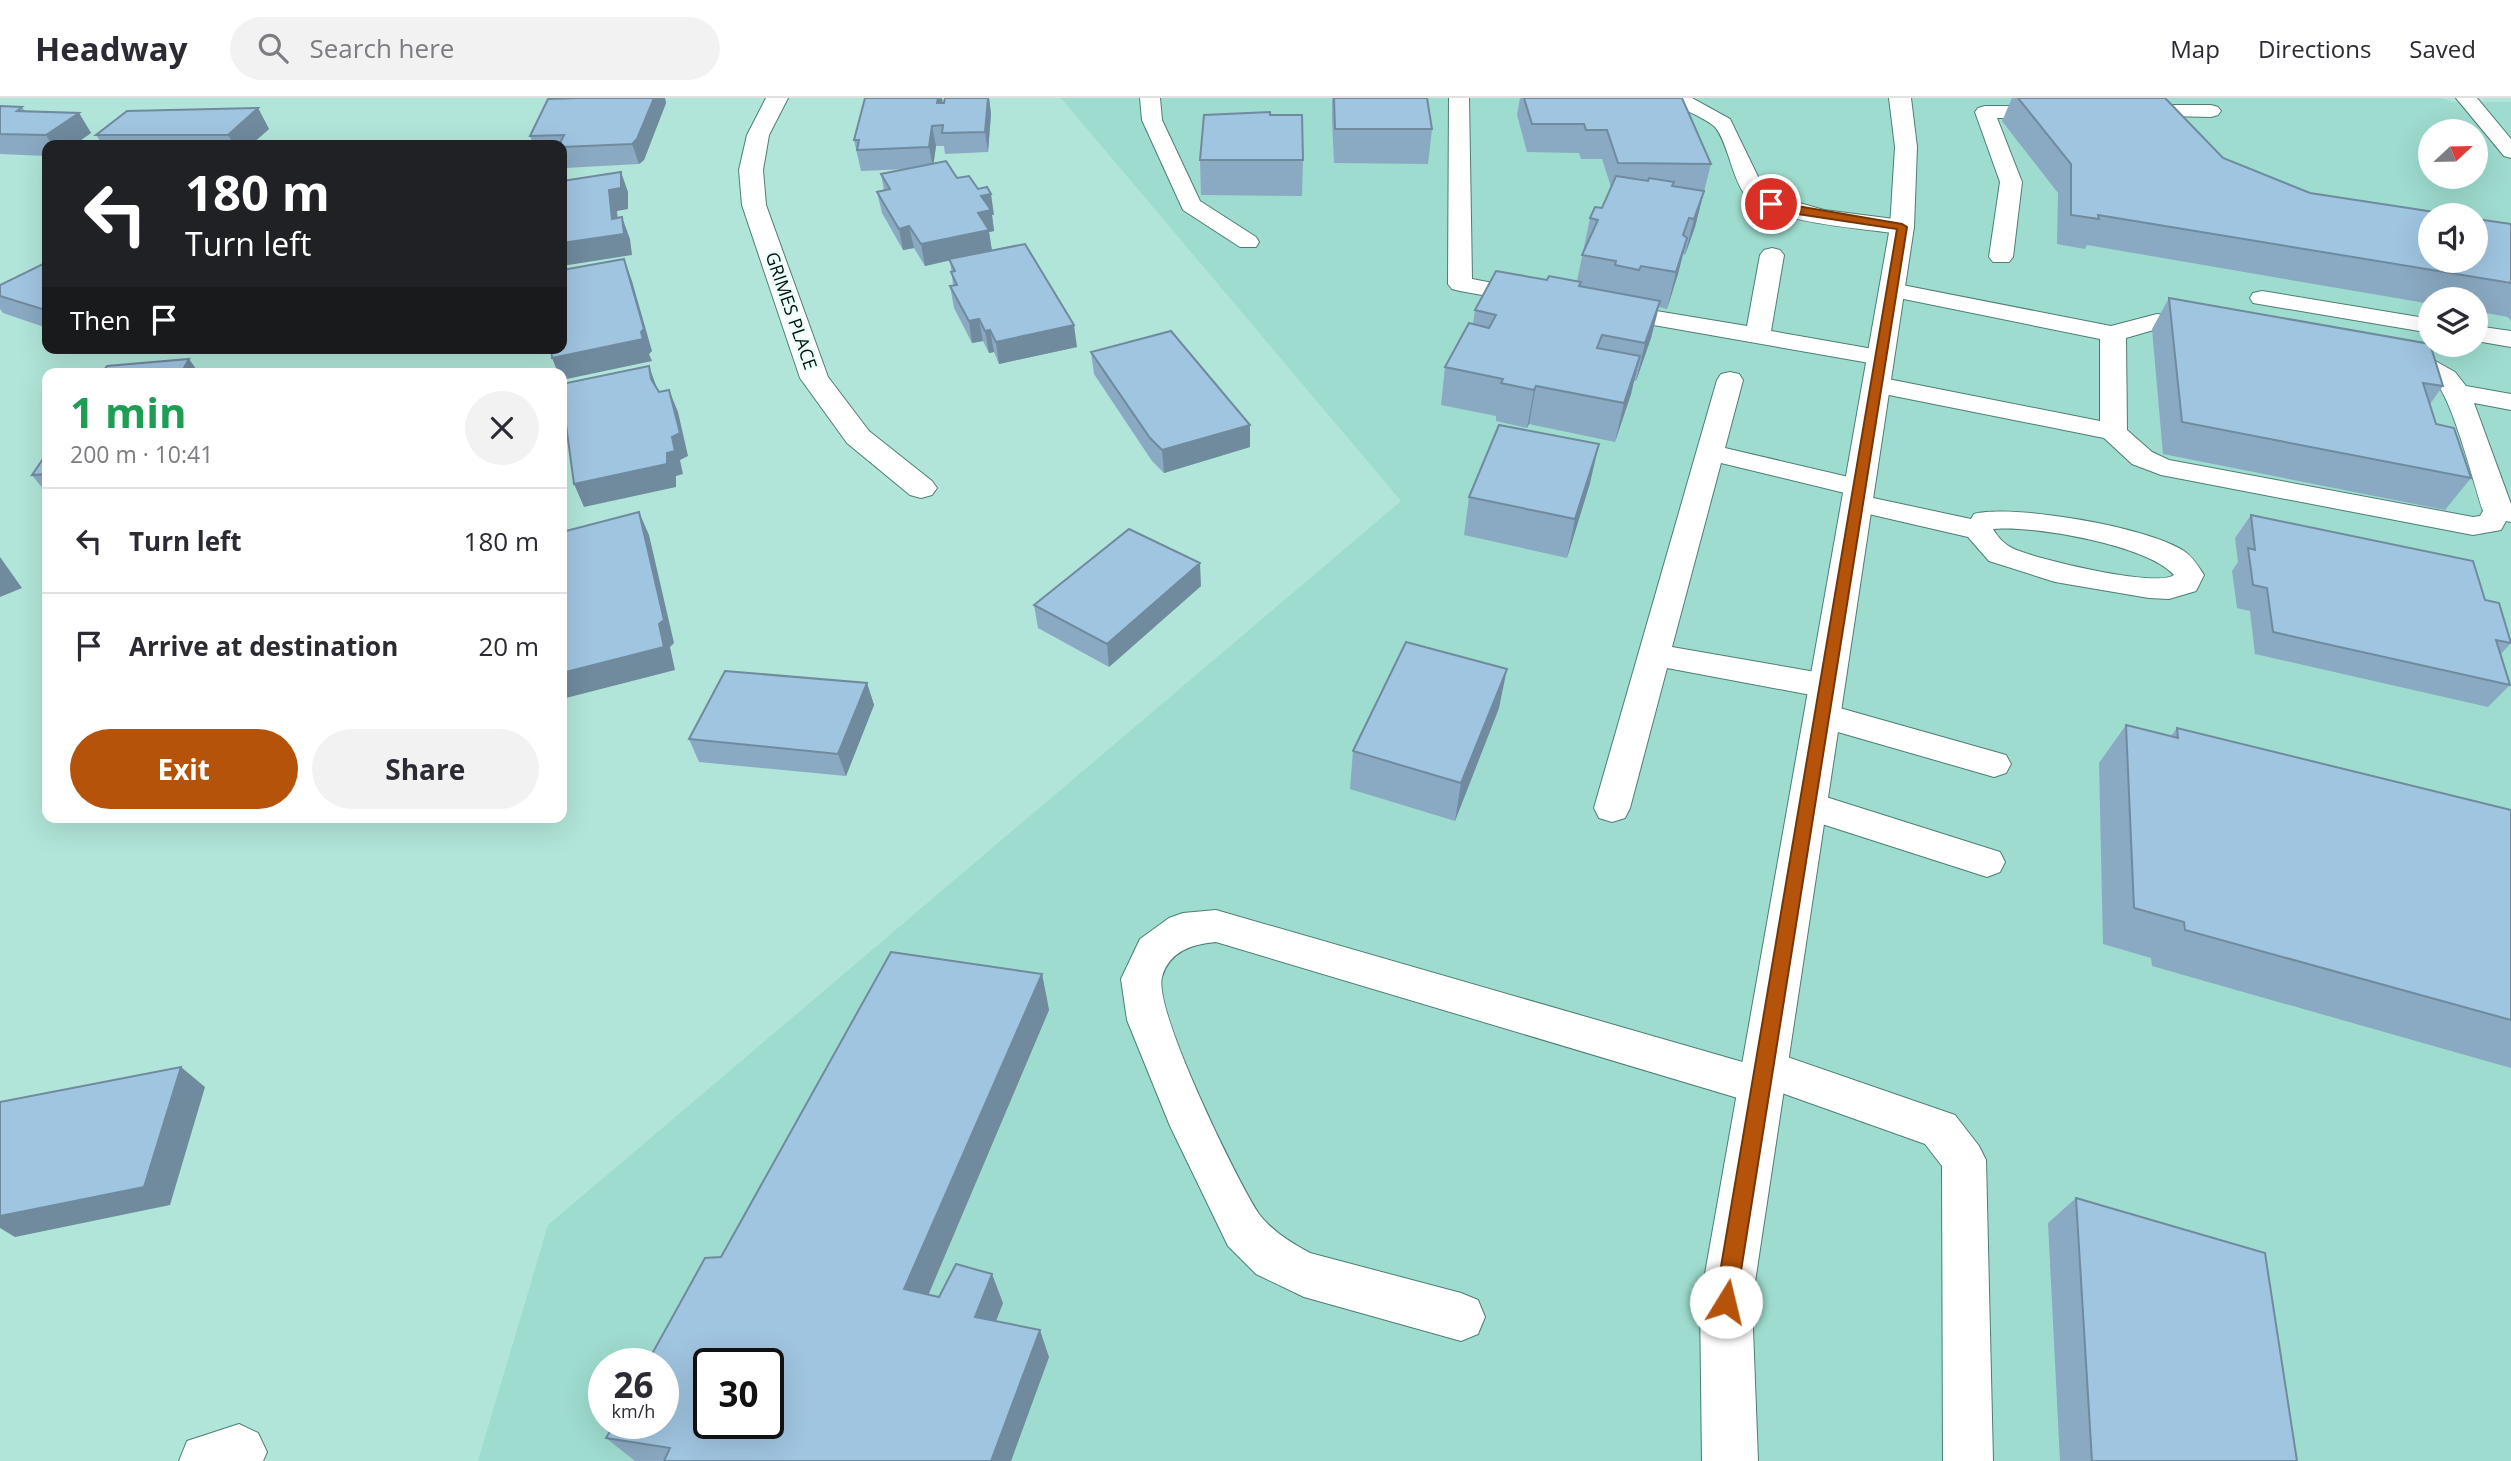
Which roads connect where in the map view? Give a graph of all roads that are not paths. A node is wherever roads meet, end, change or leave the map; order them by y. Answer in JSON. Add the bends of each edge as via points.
{"nodes":[{"id":1,"x":777,"y":98,"type":"edge"},
{"id":2,"x":1150,"y":98,"type":"edge"},
{"id":3,"x":1459,"y":98,"type":"edge"},
{"id":4,"x":1900,"y":98,"type":"edge"},
{"id":5,"x":2466,"y":98,"type":"edge"},
{"id":6,"x":1675,"y":99,"type":"edge"},
{"id":7,"x":2104,"y":111,"type":"edge"},
{"id":8,"x":2211,"y":111,"type":"dead end"},
{"id":9,"x":2078,"y":112,"type":"edge"},
{"id":10,"x":2511,"y":152,"type":"edge"},
{"id":11,"x":1902,"y":227,"type":"junction"},
{"id":12,"x":1248,"y":242,"type":"dead end"},
{"id":13,"x":1772,"y":255,"type":"dead end"},
{"id":14,"x":2001,"y":257,"type":"dead end"},
{"id":15,"x":1892,"y":290,"type":"junction"},
{"id":16,"x":2262,"y":298,"type":"dead end"},
{"id":17,"x":1555,"y":301,"type":"edge"},
{"id":18,"x":1582,"y":305,"type":"edge"},
{"id":19,"x":2418,"y":324,"type":"edge"},
{"id":20,"x":2233,"y":330,"type":"edge"},
{"id":21,"x":2113,"y":334,"type":"junction"},
{"id":22,"x":2488,"y":335,"type":"edge"},
{"id":23,"x":1758,"y":336,"type":"junction"},
{"id":24,"x":2511,"y":339,"type":"edge"},
{"id":25,"x":2367,"y":353,"type":"edge"},
{"id":26,"x":1880,"y":371,"type":"junction"},
{"id":27,"x":1730,"y":380,"type":"dead end"},
{"id":28,"x":2457,"y":392,"type":"junction"},
{"id":29,"x":2511,"y":402,"type":"edge"},
{"id":30,"x":2113,"y":432,"type":"junction"},
{"id":31,"x":1712,"y":453,"type":"junction"},
{"id":32,"x":921,"y":488,"type":"dead end"},
{"id":33,"x":1858,"y":495,"type":"junction"},
{"id":34,"x":2504,"y":512,"type":"edge"},
{"id":35,"x":1978,"y":530,"type":"junction"},
{"id":36,"x":1654,"y":656,"type":"junction"},
{"id":37,"x":1824,"y":701,"type":"junction"},
{"id":38,"x":1994,"y":764,"type":"dead end"},
{"id":39,"x":1807,"y":805,"type":"junction"},
{"id":40,"x":1612,"y":808,"type":"dead end"},
{"id":41,"x":1987,"y":862,"type":"dead end"},
{"id":42,"x":1763,"y":1077,"type":"junction"},
{"id":43,"x":1461,"y":1317,"type":"dead end"},
{"id":44,"x":1730,"y":1461,"type":"edge"},
{"id":45,"x":1968,"y":1461,"type":"edge"}],
"edges":[{"from":1,"to":32,"type":"street","name":"GRIMES PLACE","via":[[758,135],[751,170],[754,205],[814,378],[858,437]]},
{"from":2,"to":12,"type":"lane","via":[[1152,120],[1191,205]]},
{"from":3,"to":17,"type":"lane","via":[[1460,284]]},
{"from":4,"to":11,"type":"street","via":[[1906,146]]},
{"from":5,"to":10,"type":"lane"},
{"from":6,"to":11,"type":"lane","via":[[1723,123],[1761,198],[1791,210]]},
{"from":7,"to":8,"type":"lane"},
{"from":9,"to":14,"type":"lane","via":[[1985,112],[2011,182]]},
{"from":11,"to":15,"type":"street"},
{"from":13,"to":23,"type":"lane"},
{"from":15,"to":21,"type":"lane"},
{"from":15,"to":26,"type":"street"},
{"from":16,"to":19,"type":"lane"},
{"from":18,"to":23,"type":"lane"},
{"from":20,"to":21,"type":"lane","via":[[2166,319],[2147,320]]},
{"from":21,"to":30,"type":"lane"},
{"from":22,"to":24,"type":"lane"},
{"from":23,"to":26,"type":"lane"},
{"from":25,"to":28,"type":"lane","via":[[2431,368],[2451,380]]},
{"from":26,"to":30,"type":"lane"},
{"from":26,"to":33,"type":"street"},
{"from":27,"to":31,"type":"lane"},
{"from":28,"to":29,"type":"lane"},
{"from":28,"to":34,"type":"lane"},
{"from":30,"to":34,"type":"lane","via":[[2134,453],[2161,467],[2473,526],[2491,523]]},
{"from":31,"to":33,"type":"lane"},
{"from":31,"to":36,"type":"lane"},
{"from":33,"to":35,"type":"lane"},
{"from":33,"to":37,"type":"street"},
{"from":35,"to":35,"type":"lane","via":[[1984,522],[1996,519],[2042,523],[2166,554],[2189,575],[2185,584],[2168,589],[2143,588],[2050,569],[1998,553]]},
{"from":36,"to":37,"type":"lane"},
{"from":36,"to":40,"type":"lane"},
{"from":37,"to":38,"type":"lane"},
{"from":37,"to":39,"type":"street"},
{"from":39,"to":41,"type":"lane"},
{"from":39,"to":42,"type":"street"},
{"from":42,"to":43,"type":"lane","via":[[1216,926],[1183,929],[1154,951],[1141,979],[1147,1020],[1191,1126],[1244,1230],[1272,1258],[1304,1274]]},
{"from":42,"to":44,"type":"street","via":[[1726,1302]]},
{"from":42,"to":45,"type":"lane","via":[[1940,1129],[1964,1160]]}]}
